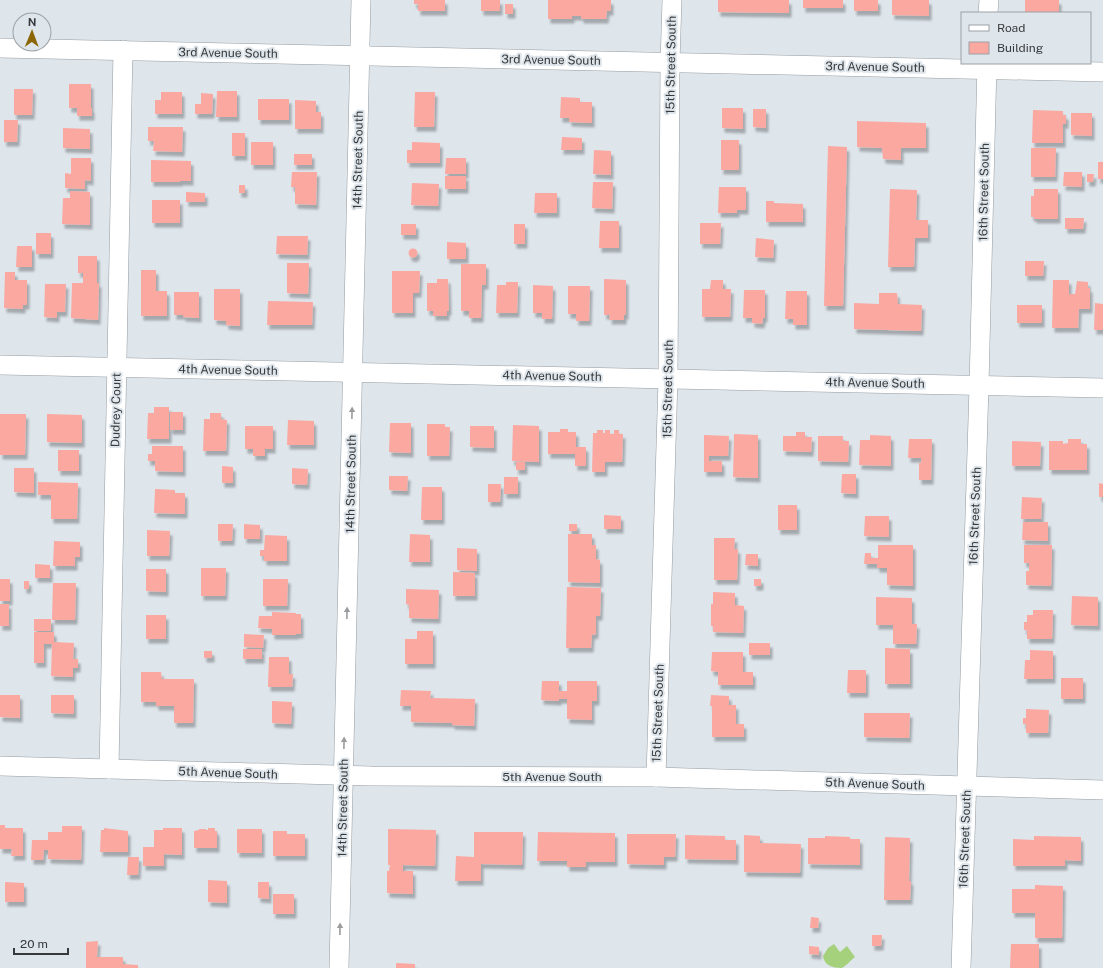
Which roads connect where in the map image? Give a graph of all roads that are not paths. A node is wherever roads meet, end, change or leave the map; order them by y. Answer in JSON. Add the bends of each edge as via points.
{"nodes":[{"id":1,"x":361,"y":0,"type":"edge"},
{"id":2,"x":672,"y":0,"type":"edge"},
{"id":3,"x":989,"y":0,"type":"edge"},
{"id":4,"x":988,"y":12,"type":"edge"},
{"id":5,"x":0,"y":48,"type":"edge"},
{"id":6,"x":123,"y":50,"type":"junction"},
{"id":7,"x":360,"y":56,"type":"junction"},
{"id":8,"x":670,"y":63,"type":"junction"},
{"id":9,"x":987,"y":66,"type":"edge"},
{"id":10,"x":1103,"y":72,"type":"edge"},
{"id":11,"x":0,"y":365,"type":"edge"},
{"id":12,"x":117,"y":367,"type":"junction"},
{"id":13,"x":353,"y":372,"type":"junction"},
{"id":14,"x":668,"y":379,"type":"junction"},
{"id":15,"x":979,"y":386,"type":"junction"},
{"id":16,"x":1103,"y":388,"type":"edge"},
{"id":17,"x":0,"y":766,"type":"edge"},
{"id":18,"x":109,"y":769,"type":"junction"},
{"id":19,"x":343,"y":775,"type":"junction"},
{"id":20,"x":656,"y":777,"type":"junction"},
{"id":21,"x":967,"y":786,"type":"junction"},
{"id":22,"x":1103,"y":790,"type":"edge"},
{"id":23,"x":339,"y":968,"type":"edge"},
{"id":24,"x":961,"y":968,"type":"edge"}],
"edges":[{"from":1,"to":7,"type":"street","name":"14th Street South"},
{"from":2,"to":8,"type":"street","name":"15th Street South"},
{"from":3,"to":4,"type":"street"},
{"from":5,"to":6,"type":"street","name":"3rd Avenue South"},
{"from":6,"to":7,"type":"street","name":"3rd Avenue South"},
{"from":6,"to":12,"type":"street","name":"Dudrey Court"},
{"from":7,"to":8,"type":"street","name":"3rd Avenue South"},
{"from":7,"to":13,"type":"street","name":"14th Street South"},
{"from":8,"to":9,"type":"street","name":"3rd Avenue South"},
{"from":8,"to":14,"type":"street","name":"15th Street South"},
{"from":9,"to":10,"type":"street","name":"3rd Avenue South"},
{"from":9,"to":15,"type":"street","name":"16th Street South"},
{"from":11,"to":12,"type":"street","name":"4th Avenue South"},
{"from":12,"to":13,"type":"street","name":"4th Avenue South"},
{"from":12,"to":18,"type":"street","name":"Dudrey Court"},
{"from":13,"to":14,"type":"street","name":"4th Avenue South"},
{"from":19,"to":13,"type":"street","name":"14th Street South","one_way":true},
{"from":14,"to":15,"type":"street","name":"4th Avenue South"},
{"from":14,"to":20,"type":"street","name":"15th Street South"},
{"from":15,"to":16,"type":"street","name":"4th Avenue South"},
{"from":15,"to":21,"type":"street","name":"16th Street South"},
{"from":17,"to":18,"type":"street","name":"5th Avenue South"},
{"from":18,"to":19,"type":"street","name":"5th Avenue South"},
{"from":19,"to":20,"type":"street","name":"5th Avenue South"},
{"from":23,"to":19,"type":"street","name":"14th Street South","one_way":true},
{"from":20,"to":21,"type":"street","name":"5th Avenue South"},
{"from":21,"to":22,"type":"street","name":"5th Avenue South"},
{"from":21,"to":24,"type":"street","name":"16th Street South"}]}
